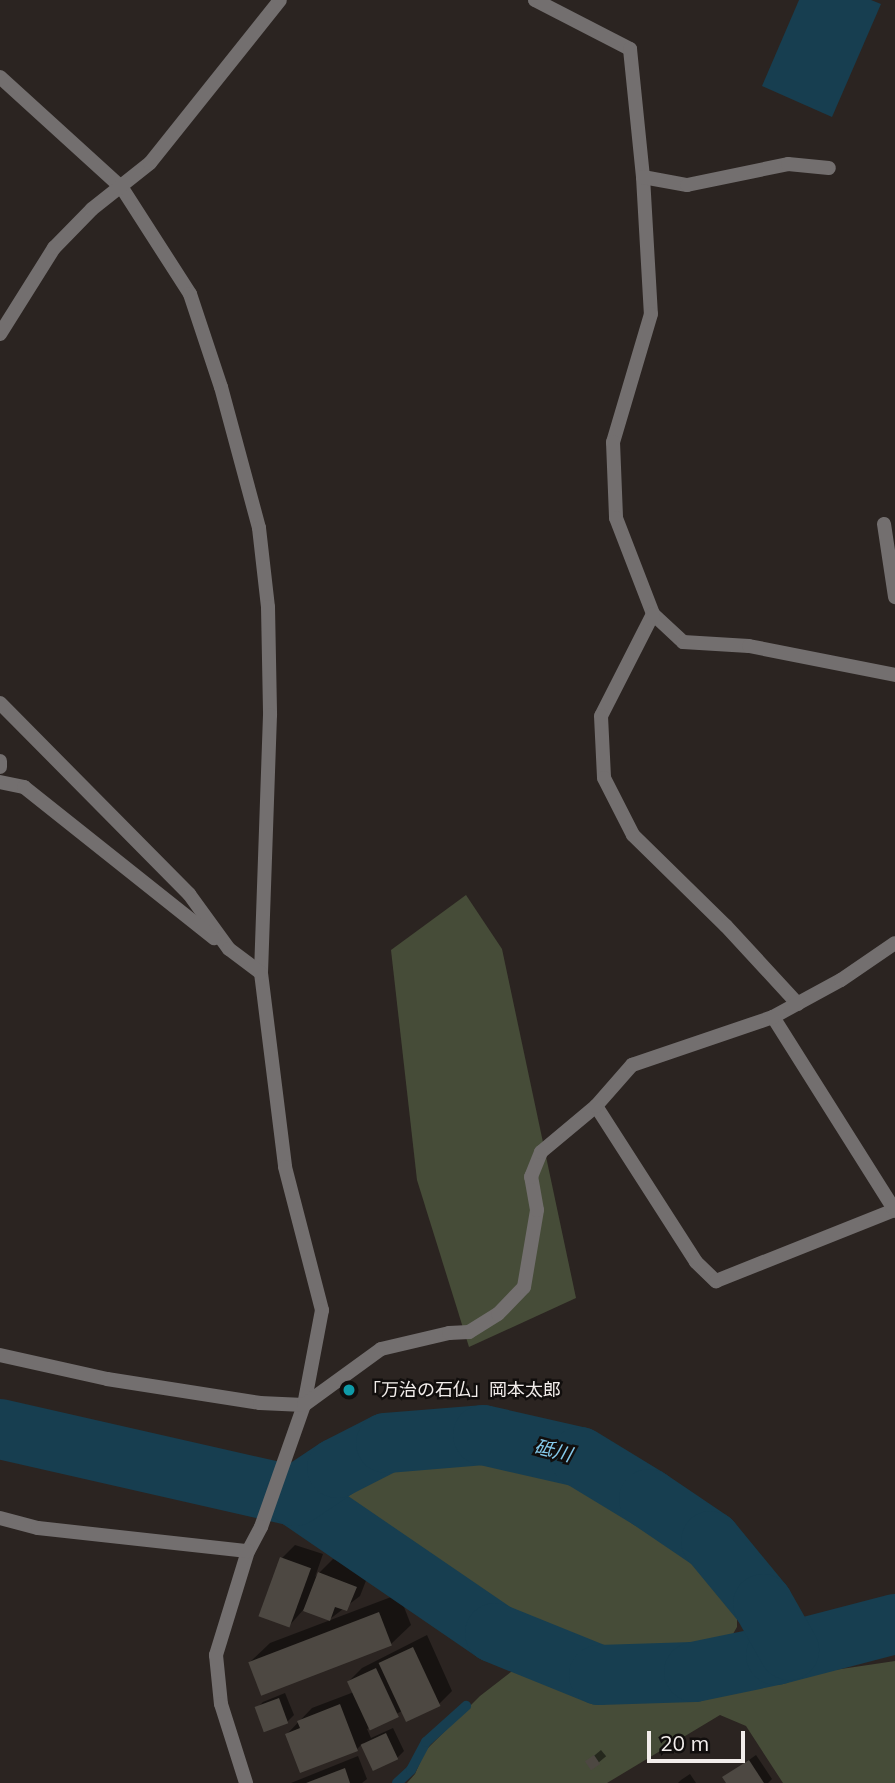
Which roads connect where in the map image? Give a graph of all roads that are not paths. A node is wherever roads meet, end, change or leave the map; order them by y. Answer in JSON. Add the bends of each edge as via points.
{"nodes":[{"id":1,"x":280,"y":0,"type":"edge"},
{"id":2,"x":535,"y":0,"type":"edge"},
{"id":3,"x":0,"y":77,"type":"edge"},
{"id":4,"x":830,"y":169,"type":"dead end"},
{"id":5,"x":643,"y":177,"type":"junction"},
{"id":6,"x":122,"y":188,"type":"junction"},
{"id":7,"x":0,"y":334,"type":"edge"},
{"id":8,"x":884,"y":524,"type":"dead end"},
{"id":9,"x":895,"y":597,"type":"edge"},
{"id":10,"x":653,"y":614,"type":"junction"},
{"id":11,"x":895,"y":675,"type":"edge"},
{"id":12,"x":0,"y":703,"type":"edge"},
{"id":13,"x":0,"y":761,"type":"edge"},
{"id":14,"x":0,"y":767,"type":"edge"},
{"id":15,"x":0,"y":782,"type":"edge"},
{"id":16,"x":895,"y":943,"type":"edge"},
{"id":17,"x":229,"y":949,"type":"junction"},
{"id":18,"x":261,"y":973,"type":"junction"},
{"id":19,"x":797,"y":1004,"type":"junction"},
{"id":20,"x":773,"y":1017,"type":"junction"},
{"id":21,"x":596,"y":1106,"type":"junction"},
{"id":22,"x":894,"y":1211,"type":"edge"},
{"id":23,"x":0,"y":1354,"type":"edge"},
{"id":24,"x":304,"y":1405,"type":"junction"},
{"id":25,"x":0,"y":1518,"type":"edge"},
{"id":26,"x":248,"y":1551,"type":"junction"},
{"id":27,"x":246,"y":1783,"type":"edge"}],
"edges":[{"from":1,"to":6,"type":"street","via":[[149,163]]},
{"from":2,"to":5,"type":"street","via":[[631,49]]},
{"from":3,"to":6,"type":"street"},
{"from":4,"to":5,"type":"street","via":[[788,164],[687,185]]},
{"from":5,"to":10,"type":"street","via":[[651,314],[613,442],[616,518]]},
{"from":6,"to":7,"type":"street","via":[[92,209],[54,248]]},
{"from":6,"to":18,"type":"street","via":[[190,294],[259,528],[268,607],[271,715]]},
{"from":8,"to":9,"type":"street"},
{"from":10,"to":11,"type":"street","via":[[683,642],[749,646]]},
{"from":10,"to":19,"type":"street","via":[[601,716],[604,778],[633,835]]},
{"from":12,"to":17,"type":"street","via":[[188,894]]},
{"from":13,"to":14,"type":"street"},
{"from":15,"to":17,"type":"street","via":[[24,787]]},
{"from":16,"to":19,"type":"street"},
{"from":17,"to":18,"type":"street"},
{"from":18,"to":24,"type":"street","via":[[285,1167],[321,1310]]},
{"from":19,"to":20,"type":"street"},
{"from":20,"to":21,"type":"street","via":[[632,1065]]},
{"from":20,"to":22,"type":"street"},
{"from":21,"to":22,"type":"street","via":[[696,1262],[716,1281]]},
{"from":21,"to":24,"type":"street","via":[[541,1152],[531,1177],[537,1210],[524,1287],[499,1314],[469,1332],[381,1349]]},
{"from":23,"to":24,"type":"street","via":[[107,1380],[260,1403]]},
{"from":24,"to":26,"type":"street","via":[[261,1527]]},
{"from":25,"to":26,"type":"street","via":[[38,1528]]},
{"from":26,"to":27,"type":"street","via":[[216,1655],[221,1704]]}]}
